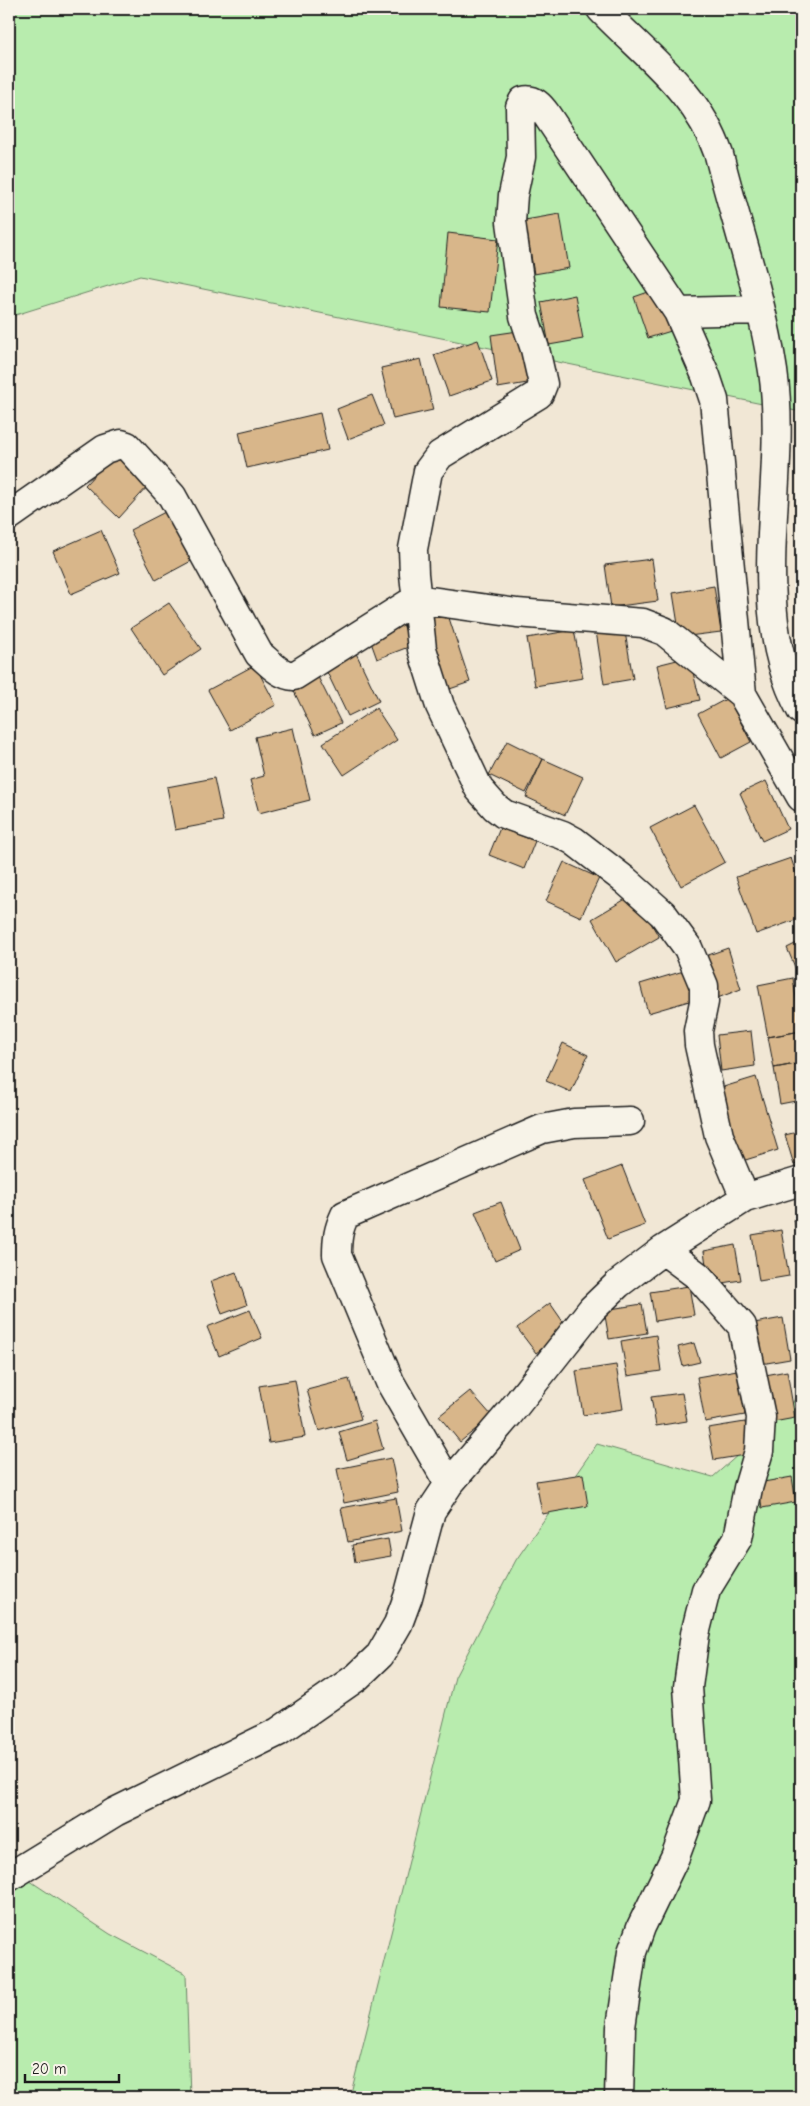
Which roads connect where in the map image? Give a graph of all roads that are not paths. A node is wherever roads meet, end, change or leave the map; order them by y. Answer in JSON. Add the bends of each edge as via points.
{"nodes":[{"id":1,"x":600,"y":9,"type":"edge"},
{"id":2,"x":760,"y":310,"type":"junction"},
{"id":3,"x":678,"y":312,"type":"junction"},
{"id":4,"x":9,"y":516,"type":"edge"},
{"id":5,"x":416,"y":600,"type":"junction"},
{"id":6,"x":742,"y":694,"type":"junction"},
{"id":7,"x":801,"y":710,"type":"edge"},
{"id":8,"x":801,"y":797,"type":"edge"},
{"id":9,"x":630,"y":1121,"type":"dead end"},
{"id":10,"x":801,"y":1181,"type":"edge"},
{"id":11,"x":745,"y":1198,"type":"junction"},
{"id":12,"x":663,"y":1250,"type":"junction"},
{"id":13,"x":449,"y":1484,"type":"junction"},
{"id":14,"x":9,"y":1877,"type":"edge"},
{"id":15,"x":619,"y":2097,"type":"edge"}],
"edges":[{"from":1,"to":2,"type":"street","via":[[677,82],[712,133]]},
{"from":2,"to":3,"type":"street"},
{"from":2,"to":7,"type":"street","via":[[773,372],[776,417],[772,592],[784,674]]},
{"from":3,"to":5,"type":"street","via":[[546,114],[536,103],[524,101],[520,107],[521,156],[511,222],[524,316],[542,387],[538,394],[440,455],[428,471],[413,549]]},
{"from":3,"to":6,"type":"street","via":[[714,400]]},
{"from":4,"to":5,"type":"street","via":[[105,449],[120,444],[127,446],[172,496],[259,654],[288,676],[294,676]]},
{"from":5,"to":6,"type":"street","via":[[517,613],[643,623],[664,631]]},
{"from":5,"to":11,"type":"street","via":[[427,670],[440,706],[480,789],[504,814],[563,835],[626,881],[663,914],[695,960],[705,996],[698,1030],[699,1045],[719,1136]]},
{"from":6,"to":8,"type":"street"},
{"from":9,"to":13,"type":"street","via":[[574,1123],[542,1129],[345,1215],[337,1235],[337,1255],[390,1382]]},
{"from":10,"to":11,"type":"street"},
{"from":11,"to":12,"type":"street"},
{"from":12,"to":13,"type":"street","via":[[592,1309]]},
{"from":12,"to":15,"type":"street","via":[[698,1276],[742,1326],[758,1397],[761,1437],[736,1542],[710,1580],[701,1606],[688,1672],[696,1800],[675,1857],[641,1926],[632,1952],[621,2027]]},
{"from":13,"to":14,"type":"street","via":[[426,1524],[398,1624],[380,1655],[357,1677],[278,1732],[115,1812]]}]}
